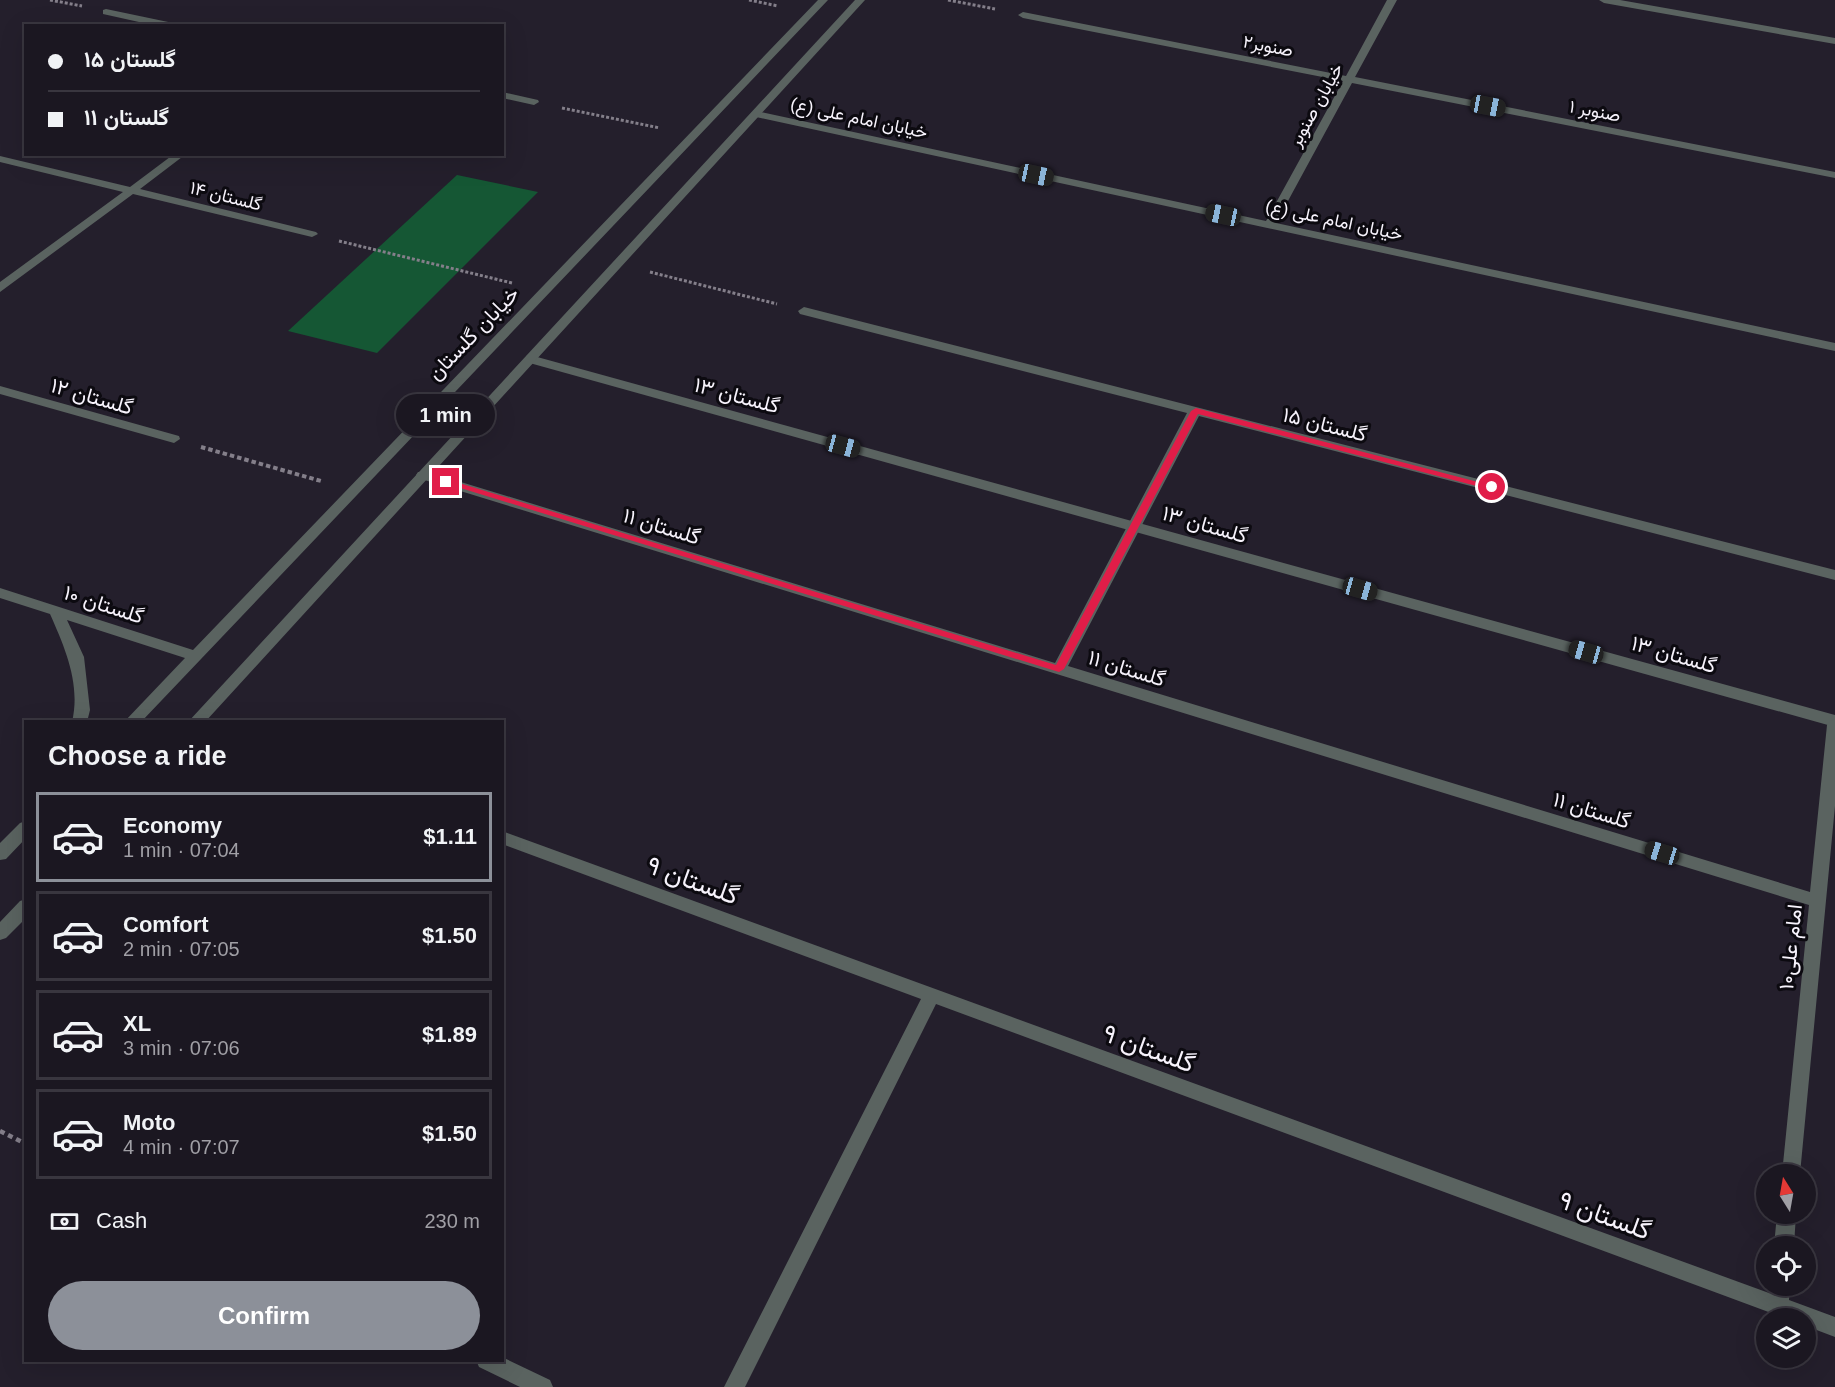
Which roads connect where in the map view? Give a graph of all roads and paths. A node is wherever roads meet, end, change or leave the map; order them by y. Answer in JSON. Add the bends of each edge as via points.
{"nodes":[{"id":1,"x":823,"y":0,"type":"edge"},
{"id":2,"x":860,"y":0,"type":"edge"},
{"id":3,"x":948,"y":0,"type":"edge"},
{"id":4,"x":1392,"y":0,"type":"edge"},
{"id":5,"x":1604,"y":0,"type":"edge"},
{"id":6,"x":106,"y":12,"type":"dead end"},
{"id":7,"x":1023,"y":15,"type":"joint"},
{"id":8,"x":163,"y":24,"type":"edge"},
{"id":9,"x":1835,"y":41,"type":"edge"},
{"id":10,"x":1349,"y":79,"type":"junction"},
{"id":11,"x":504,"y":95,"type":"edge"},
{"id":12,"x":534,"y":102,"type":"joint"},
{"id":13,"x":756,"y":114,"type":"junction"},
{"id":14,"x":693,"y":135,"type":"junction"},
{"id":15,"x":178,"y":156,"type":"edge"},
{"id":16,"x":0,"y":159,"type":"edge"},
{"id":17,"x":1835,"y":175,"type":"edge"},
{"id":18,"x":132,"y":191,"type":"junction"},
{"id":19,"x":1269,"y":225,"type":"junction"},
{"id":20,"x":312,"y":234,"type":"joint"},
{"id":21,"x":618,"y":264,"type":"junction"},
{"id":22,"x":0,"y":288,"type":"edge"},
{"id":23,"x":545,"y":291,"type":"junction"},
{"id":24,"x":804,"y":311,"type":"joint"},
{"id":25,"x":1835,"y":347,"type":"edge"},
{"id":26,"x":530,"y":359,"type":"junction"},
{"id":27,"x":0,"y":390,"type":"edge"},
{"id":28,"x":1196,"y":411,"type":"junction"},
{"id":29,"x":174,"y":439,"type":"joint"},
{"id":30,"x":423,"y":475,"type":"junction"},
{"id":31,"x":353,"y":491,"type":"junction"},
{"id":32,"x":1134,"y":526,"type":"junction"},
{"id":33,"x":1835,"y":575,"type":"edge"},
{"id":34,"x":0,"y":593,"type":"edge"},
{"id":35,"x":56,"y":611,"type":"junction"},
{"id":36,"x":196,"y":656,"type":"junction"},
{"id":37,"x":1059,"y":669,"type":"junction"},
{"id":38,"x":80,"y":720,"type":"edge"},
{"id":39,"x":132,"y":720,"type":"edge"},
{"id":40,"x":197,"y":720,"type":"edge"},
{"id":41,"x":1835,"y":723,"type":"edge"},
{"id":42,"x":24,"y":828,"type":"edge"},
{"id":43,"x":504,"y":838,"type":"edge"},
{"id":44,"x":0,"y":854,"type":"edge"},
{"id":45,"x":1818,"y":901,"type":"junction"},
{"id":46,"x":24,"y":908,"type":"edge"},
{"id":47,"x":0,"y":933,"type":"edge"},
{"id":48,"x":932,"y":995,"type":"junction"},
{"id":49,"x":0,"y":1131,"type":"edge"},
{"id":50,"x":24,"y":1143,"type":"edge"},
{"id":51,"x":1792,"y":1164,"type":"edge"},
{"id":52,"x":1779,"y":1296,"type":"edge"},
{"id":53,"x":1778,"y":1306,"type":"junction"},
{"id":54,"x":1835,"y":1327,"type":"edge"},
{"id":55,"x":490,"y":1362,"type":"edge"},
{"id":56,"x":543,"y":1387,"type":"edge"},
{"id":57,"x":734,"y":1387,"type":"edge"}],
"edges":[{"from":1,"to":14,"type":"street","name":"خیابان گلستان"},
{"from":2,"to":13,"type":"street"},
{"from":3,"to":7,"type":"path"},
{"from":4,"to":10,"type":"street","name":"خیابان صنوبر"},
{"from":5,"to":9,"type":"street"},
{"from":6,"to":8,"type":"street"},
{"from":7,"to":10,"type":"street","name":"صنوبر۲"},
{"from":10,"to":17,"type":"street","name":"صنوبر ۱"},
{"from":10,"to":19,"type":"street","name":"خیابان صنوبر"},
{"from":11,"to":12,"type":"street"},
{"from":12,"to":14,"type":"path"},
{"from":13,"to":19,"type":"street","name":"خیابان امام علی (ع)"},
{"from":13,"to":21,"type":"street"},
{"from":14,"to":23,"type":"street","name":"خیابان گلستان"},
{"from":15,"to":18,"type":"street"},
{"from":16,"to":18,"type":"street","name":"گلستان ۱۴"},
{"from":18,"to":20,"type":"street","name":"گلستان ۱۴"},
{"from":18,"to":22,"type":"street"},
{"from":19,"to":25,"type":"street","name":"خیابان امام علی (ع)"},
{"from":20,"to":23,"type":"path"},
{"from":21,"to":24,"type":"path"},
{"from":21,"to":26,"type":"street"},
{"from":23,"to":31,"type":"street","name":"خیابان گلستان"},
{"from":24,"to":28,"type":"street","name":"گلستان ۱۵"},
{"from":26,"to":30,"type":"street"},
{"from":26,"to":32,"type":"street","name":"گلستان ۱۳"},
{"from":27,"to":29,"type":"street","name":"گلستان ۱۲"},
{"from":28,"to":32,"type":"street"},
{"from":28,"to":33,"type":"street","name":"گلستان ۱۵"},
{"from":29,"to":31,"type":"path"},
{"from":30,"to":37,"type":"street","name":"گلستان ۱۱"},
{"from":30,"to":40,"type":"street"},
{"from":31,"to":36,"type":"street","name":"خیابان گلستان"},
{"from":32,"to":37,"type":"street"},
{"from":32,"to":41,"type":"street","name":"گلستان ۱۳"},
{"from":34,"to":35,"type":"street","name":"گلستان ۱۰"},
{"from":35,"to":36,"type":"street","name":"گلستان ۱۰"},
{"from":35,"to":38,"type":"street","via":[[76,657],[82,710]]},
{"from":36,"to":39,"type":"street","name":"خیابان گلستان"},
{"from":37,"to":45,"type":"street","name":"گلستان ۱۱"},
{"from":41,"to":45,"type":"street","name":"امام علی۱۰"},
{"from":42,"to":44,"type":"street"},
{"from":43,"to":48,"type":"street","name":"گلستان ۹"},
{"from":45,"to":51,"type":"street","name":"امام علی۱۰"},
{"from":46,"to":47,"type":"street"},
{"from":48,"to":53,"type":"street","name":"گلستان ۹"},
{"from":48,"to":57,"type":"street"},
{"from":49,"to":50,"type":"path"},
{"from":52,"to":53,"type":"street"},
{"from":53,"to":54,"type":"street","name":"گلستان ۹"},
{"from":55,"to":56,"type":"street"}]}
